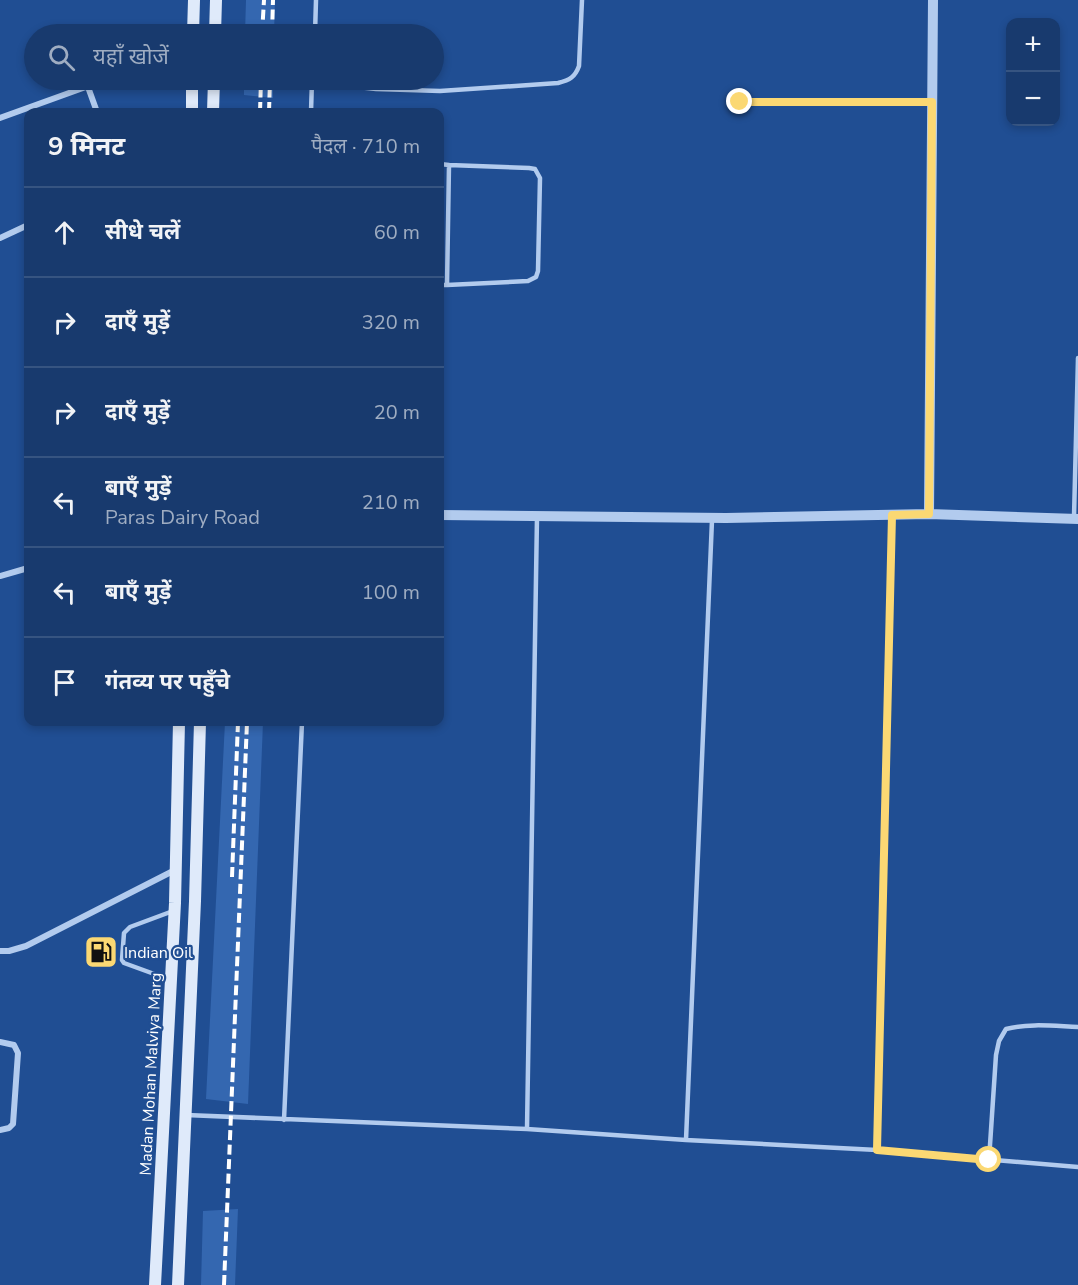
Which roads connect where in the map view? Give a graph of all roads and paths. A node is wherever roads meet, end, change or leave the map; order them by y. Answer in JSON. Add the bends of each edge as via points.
{"nodes":[{"id":1,"x":194,"y":0,"type":"edge"},
{"id":2,"x":216,"y":0,"type":"edge"},
{"id":3,"x":316,"y":0,"type":"edge"},
{"id":4,"x":582,"y":0,"type":"edge"},
{"id":5,"x":933,"y":0,"type":"edge"},
{"id":6,"x":193,"y":24,"type":"edge"},
{"id":7,"x":215,"y":24,"type":"edge"},
{"id":8,"x":315,"y":24,"type":"edge"},
{"id":9,"x":80,"y":90,"type":"edge"},
{"id":10,"x":89,"y":90,"type":"edge"},
{"id":11,"x":192,"y":90,"type":"edge"},
{"id":12,"x":214,"y":90,"type":"edge"},
{"id":13,"x":311,"y":90,"type":"edge"},
{"id":14,"x":408,"y":90,"type":"edge"},
{"id":15,"x":740,"y":102,"type":"dead end"},
{"id":16,"x":932,"y":102,"type":"junction"},
{"id":17,"x":34,"y":108,"type":"edge"},
{"id":18,"x":96,"y":108,"type":"edge"},
{"id":19,"x":192,"y":108,"type":"edge"},
{"id":20,"x":213,"y":108,"type":"edge"},
{"id":21,"x":310,"y":108,"type":"edge"},
{"id":22,"x":24,"y":111,"type":"edge"},
{"id":23,"x":0,"y":118,"type":"edge"},
{"id":24,"x":444,"y":164,"type":"edge"},
{"id":25,"x":448,"y":165,"type":"junction"},
{"id":26,"x":24,"y":227,"type":"edge"},
{"id":27,"x":0,"y":238,"type":"edge"},
{"id":28,"x":447,"y":285,"type":"joint"},
{"id":29,"x":1078,"y":358,"type":"edge"},
{"id":30,"x":929,"y":514,"type":"junction"},
{"id":31,"x":444,"y":515,"type":"edge"},
{"id":32,"x":892,"y":515,"type":"junction"},
{"id":33,"x":537,"y":516,"type":"junction"},
{"id":34,"x":712,"y":518,"type":"junction"},
{"id":35,"x":1076,"y":519,"type":"edge"},
{"id":36,"x":24,"y":569,"type":"edge"},
{"id":37,"x":0,"y":576,"type":"edge"},
{"id":38,"x":179,"y":726,"type":"edge"},
{"id":39,"x":200,"y":726,"type":"edge"},
{"id":40,"x":302,"y":726,"type":"edge"},
{"id":41,"x":176,"y":869,"type":"junction"},
{"id":42,"x":174,"y":911,"type":"junction"},
{"id":43,"x":0,"y":951,"type":"edge"},
{"id":44,"x":171,"y":980,"type":"junction"},
{"id":45,"x":1078,"y":1028,"type":"edge"},
{"id":46,"x":0,"y":1042,"type":"edge"},
{"id":47,"x":186,"y":1115,"type":"junction"},
{"id":48,"x":284,"y":1120,"type":"junction"},
{"id":49,"x":527,"y":1129,"type":"junction"},
{"id":50,"x":0,"y":1130,"type":"edge"},
{"id":51,"x":686,"y":1140,"type":"junction"},
{"id":52,"x":877,"y":1150,"type":"junction"},
{"id":53,"x":989,"y":1160,"type":"junction"},
{"id":54,"x":1078,"y":1167,"type":"edge"},
{"id":55,"x":155,"y":1285,"type":"edge"},
{"id":56,"x":178,"y":1285,"type":"edge"}],
"edges":[{"from":1,"to":6,"type":"main road"},
{"from":2,"to":7,"type":"main road"},
{"from":3,"to":8,"type":"lane"},
{"from":4,"to":14,"type":"lane","via":[[579,66],[568,80]]},
{"from":5,"to":16,"type":"street"},
{"from":9,"to":17,"type":"street"},
{"from":10,"to":18,"type":"street"},
{"from":11,"to":19,"type":"main road"},
{"from":12,"to":20,"type":"main road"},
{"from":13,"to":21,"type":"lane"},
{"from":15,"to":16,"type":"lane"},
{"from":16,"to":30,"type":"street"},
{"from":22,"to":23,"type":"street"},
{"from":24,"to":25,"type":"lane"},
{"from":25,"to":28,"type":"lane"},
{"from":25,"to":28,"type":"lane","via":[[529,168],[535,169],[540,178],[536,277],[528,281]]},
{"from":26,"to":27,"type":"street"},
{"from":29,"to":35,"type":"lane"},
{"from":30,"to":32,"type":"street"},
{"from":30,"to":35,"type":"street"},
{"from":31,"to":33,"type":"street"},
{"from":32,"to":34,"type":"street"},
{"from":32,"to":52,"type":"lane"},
{"from":33,"to":34,"type":"street"},
{"from":33,"to":49,"type":"lane"},
{"from":34,"to":51,"type":"lane"},
{"from":36,"to":37,"type":"street"},
{"from":38,"to":41,"type":"main road","name":"Madan Mohan Malviya Marg"},
{"from":39,"to":47,"type":"main road"},
{"from":40,"to":48,"type":"lane"},
{"from":41,"to":42,"type":"main road","name":"Madan Mohan Malviya Marg"},
{"from":41,"to":43,"type":"street","via":[[26,946]]},
{"from":42,"to":44,"type":"main road","name":"Madan Mohan Malviya Marg"},
{"from":42,"to":44,"type":"lane","via":[[130,927],[123,942],[124,963]]},
{"from":44,"to":55,"type":"main road","name":"Madan Mohan Malviya Marg"},
{"from":45,"to":53,"type":"lane","via":[[1020,1025],[1005,1029],[996,1055]]},
{"from":46,"to":50,"type":"street","via":[[15,1045],[18,1053],[13,1125]]},
{"from":47,"to":48,"type":"lane"},
{"from":47,"to":56,"type":"main road"},
{"from":48,"to":49,"type":"lane"},
{"from":49,"to":51,"type":"lane"},
{"from":51,"to":52,"type":"lane"},
{"from":52,"to":53,"type":"lane"},
{"from":53,"to":54,"type":"lane"}]}
